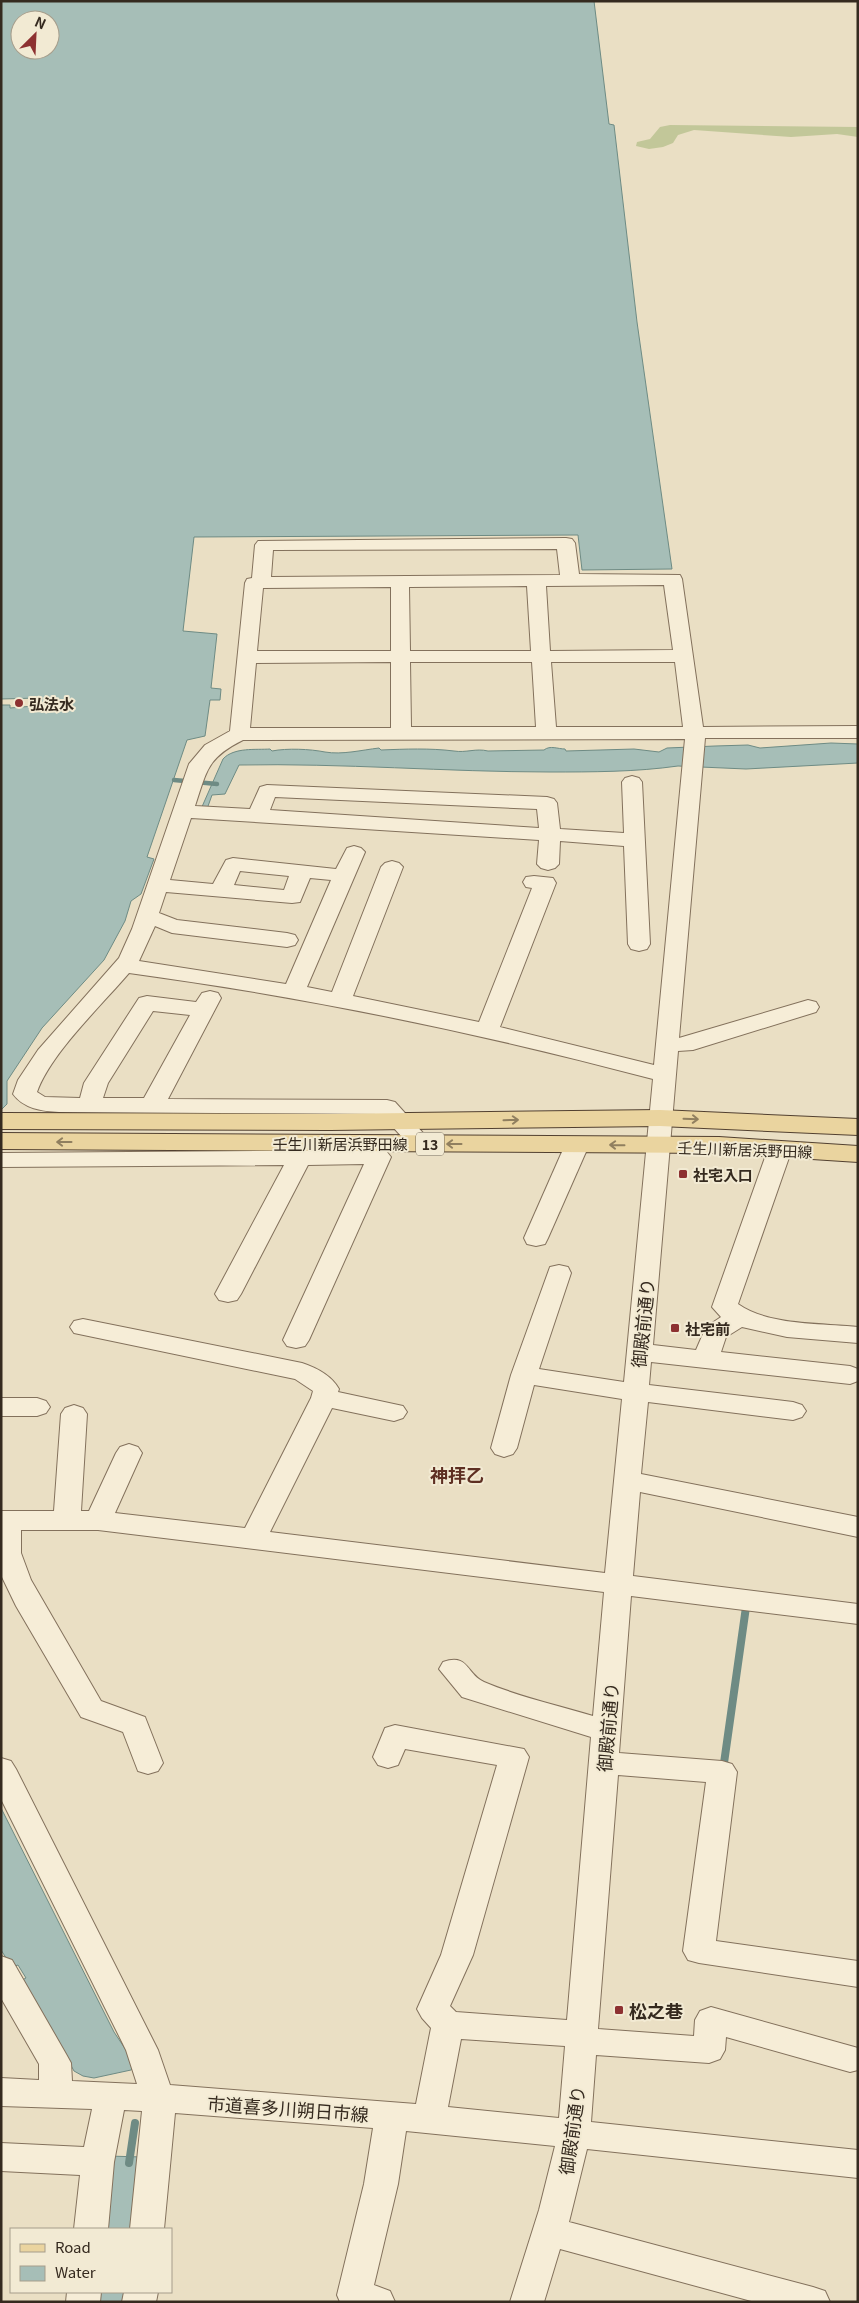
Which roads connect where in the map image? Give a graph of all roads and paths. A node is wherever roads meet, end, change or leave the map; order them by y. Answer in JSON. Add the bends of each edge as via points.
{"nodes":[{"id":1,"x":417,"y":544,"type":"junction"},
{"id":2,"x":536,"y":580,"type":"junction"},
{"id":3,"x":570,"y":580,"type":"junction"},
{"id":4,"x":408,"y":581,"type":"junction"},
{"id":5,"x":261,"y":582,"type":"junction"},
{"id":6,"x":401,"y":656,"type":"junction"},
{"id":7,"x":541,"y":656,"type":"junction"},
{"id":8,"x":684,"y":656,"type":"junction"},
{"id":9,"x":247,"y":657,"type":"junction"},
{"id":10,"x":401,"y":732,"type":"junction"},
{"id":11,"x":546,"y":732,"type":"junction"},
{"id":12,"x":858,"y":732,"type":"edge"},
{"id":13,"x":240,"y":734,"type":"junction"},
{"id":14,"x":695,"y":736,"type":"junction"},
{"id":15,"x":632,"y":782,"type":"dead end"},
{"id":16,"x":183,"y":811,"type":"junction"},
{"id":17,"x":258,"y":816,"type":"junction"},
{"id":18,"x":550,"y":833,"type":"junction"},
{"id":19,"x":634,"y":840,"type":"junction"},
{"id":20,"x":354,"y":852,"type":"dead end"},
{"id":21,"x":548,"y":864,"type":"dead end"},
{"id":22,"x":392,"y":867,"type":"dead end"},
{"id":23,"x":330,"y":874,"type":"dead end"},
{"id":24,"x":534,"y":882,"type":"dead end"},
{"id":25,"x":158,"y":884,"type":"junction"},
{"id":26,"x":147,"y":915,"type":"junction"},
{"id":27,"x":677,"y":932,"type":"junction"},
{"id":28,"x":287,"y":940,"type":"dead end"},
{"id":29,"x":124,"y":966,"type":"junction"},
{"id":30,"x":220,"y":979,"type":"junction"},
{"id":31,"x":294,"y":991,"type":"junction"},
{"id":32,"x":340,"y":1000,"type":"junction"},
{"id":33,"x":808,"y":1007,"type":"dead end"},
{"id":34,"x":203,"y":1010,"type":"junction"},
{"id":35,"x":487,"y":1030,"type":"junction"},
{"id":36,"x":666,"y":1044,"type":"junction"},
{"id":37,"x":664,"y":1074,"type":"junction"},
{"id":38,"x":90,"y":1105,"type":"junction"},
{"id":39,"x":152,"y":1106,"type":"junction"},
{"id":40,"x":399,"y":1122,"type":"junction"},
{"id":41,"x":858,"y":1127,"type":"edge"},
{"id":42,"x":3,"y":1128,"type":"edge"},
{"id":43,"x":660,"y":1132,"type":"junction"},
{"id":44,"x":331,"y":1141,"type":"junction"},
{"id":45,"x":421,"y":1144,"type":"junction"},
{"id":46,"x":577,"y":1145,"type":"junction"},
{"id":47,"x":780,"y":1149,"type":"junction"},
{"id":48,"x":858,"y":1154,"type":"edge"},
{"id":49,"x":300,"y":1158,"type":"junction"},
{"id":50,"x":1,"y":1160,"type":"edge"},
{"id":51,"x":536,"y":1238,"type":"dead end"},
{"id":52,"x":559,"y":1273,"type":"dead end"},
{"id":53,"x":228,"y":1294,"type":"dead end"},
{"id":54,"x":738,"y":1317,"type":"junction"},
{"id":55,"x":83,"y":1327,"type":"dead end"},
{"id":56,"x":858,"y":1335,"type":"edge"},
{"id":57,"x":296,"y":1340,"type":"dead end"},
{"id":58,"x":639,"y":1352,"type":"junction"},
{"id":59,"x":706,"y":1359,"type":"junction"},
{"id":60,"x":524,"y":1375,"type":"junction"},
{"id":61,"x":850,"y":1375,"type":"dead end"},
{"id":62,"x":635,"y":1392,"type":"junction"},
{"id":63,"x":324,"y":1398,"type":"junction"},
{"id":64,"x":1,"y":1407,"type":"edge"},
{"id":65,"x":37,"y":1407,"type":"dead end"},
{"id":66,"x":793,"y":1411,"type":"dead end"},
{"id":67,"x":394,"y":1412,"type":"dead end"},
{"id":68,"x":74,"y":1414,"type":"dead end"},
{"id":69,"x":504,"y":1448,"type":"dead end"},
{"id":70,"x":128,"y":1453,"type":"dead end"},
{"id":71,"x":627,"y":1480,"type":"junction"},
{"id":72,"x":67,"y":1520,"type":"junction"},
{"id":73,"x":98,"y":1520,"type":"junction"},
{"id":74,"x":4,"y":1521,"type":"edge"},
{"id":75,"x":858,"y":1527,"type":"edge"},
{"id":76,"x":253,"y":1539,"type":"junction"},
{"id":77,"x":618,"y":1585,"type":"junction"},
{"id":78,"x":858,"y":1614,"type":"edge"},
{"id":79,"x":453,"y":1669,"type":"dead end"},
{"id":80,"x":606,"y":1731,"type":"junction"},
{"id":81,"x":388,"y":1757,"type":"dead end"},
{"id":82,"x":148,"y":1763,"type":"dead end"},
{"id":83,"x":604,"y":1763,"type":"junction"},
{"id":84,"x":1,"y":1769,"type":"edge"},
{"id":85,"x":1,"y":1969,"type":"edge"},
{"id":86,"x":858,"y":1974,"type":"edge"},
{"id":87,"x":448,"y":2025,"type":"junction"},
{"id":88,"x":582,"y":2038,"type":"junction"},
{"id":89,"x":850,"y":2059,"type":"dead end"},
{"id":90,"x":1,"y":2092,"type":"edge"},
{"id":91,"x":56,"y":2093,"type":"junction"},
{"id":92,"x":110,"y":2097,"type":"junction"},
{"id":93,"x":158,"y":2098,"type":"junction"},
{"id":94,"x":391,"y":2116,"type":"junction"},
{"id":95,"x":429,"y":2120,"type":"junction"},
{"id":96,"x":574,"y":2135,"type":"junction"},
{"id":97,"x":1,"y":2158,"type":"edge"},
{"id":98,"x":98,"y":2162,"type":"junction"},
{"id":99,"x":858,"y":2164,"type":"edge"},
{"id":100,"x":91,"y":2228,"type":"edge"},
{"id":101,"x":147,"y":2228,"type":"edge"},
{"id":102,"x":550,"y":2232,"type":"junction"},
{"id":103,"x":378,"y":2302,"type":"edge"},
{"id":104,"x":527,"y":2302,"type":"edge"},
{"id":105,"x":814,"y":2302,"type":"edge"}],
"edges":[{"from":1,"to":3,"type":"street","via":[[566,543]]},
{"from":1,"to":4,"type":"street"},
{"from":1,"to":5,"type":"street","via":[[264,545]]},
{"from":2,"to":3,"type":"street"},
{"from":2,"to":4,"type":"street"},
{"from":2,"to":7,"type":"street"},
{"from":3,"to":8,"type":"street","name":"御殿前通り","via":[[673,579]]},
{"from":4,"to":5,"type":"street"},
{"from":4,"to":6,"type":"street"},
{"from":5,"to":9,"type":"street","via":[[254,583]]},
{"from":6,"to":7,"type":"street"},
{"from":6,"to":9,"type":"street"},
{"from":6,"to":10,"type":"street"},
{"from":7,"to":8,"type":"street"},
{"from":7,"to":11,"type":"street"},
{"from":8,"to":14,"type":"street","name":"御殿前通り"},
{"from":9,"to":13,"type":"street"},
{"from":10,"to":11,"type":"street"},
{"from":10,"to":13,"type":"street"},
{"from":11,"to":14,"type":"street"},
{"from":12,"to":14,"type":"street"},
{"from":13,"to":16,"type":"street","via":[[214,746],[206,754],[199,764]]},
{"from":14,"to":27,"type":"street","name":"御殿前通り"},
{"from":15,"to":19,"type":"street"},
{"from":16,"to":17,"type":"street"},
{"from":16,"to":25,"type":"street"},
{"from":17,"to":18,"type":"street"},
{"from":17,"to":18,"type":"street","via":[[267,791],[547,802]]},
{"from":18,"to":19,"type":"street"},
{"from":18,"to":21,"type":"street"},
{"from":19,"to":27,"type":"street","via":[[639,937]]},
{"from":20,"to":31,"type":"street"},
{"from":22,"to":32,"type":"street"},
{"from":23,"to":25,"type":"street","via":[[302,871],[292,897]]},
{"from":24,"to":35,"type":"street","via":[[545,883]]},
{"from":25,"to":26,"type":"street"},
{"from":26,"to":28,"type":"street","via":[[172,926]]},
{"from":26,"to":29,"type":"street"},
{"from":27,"to":36,"type":"street","name":"御殿前通り"},
{"from":29,"to":30,"type":"street"},
{"from":29,"to":38,"type":"street","via":[[46,1055],[30,1080],[26,1094],[43,1104]]},
{"from":30,"to":31,"type":"street"},
{"from":30,"to":34,"type":"street"},
{"from":31,"to":32,"type":"street"},
{"from":32,"to":35,"type":"street"},
{"from":33,"to":36,"type":"street","via":[[685,1045]]},
{"from":34,"to":38,"type":"street","via":[[147,1003],[96,1083]]},
{"from":34,"to":39,"type":"street"},
{"from":35,"to":37,"type":"street"},
{"from":36,"to":37,"type":"street","name":"御殿前通り"},
{"from":37,"to":43,"type":"street","name":"御殿前通り"},
{"from":38,"to":39,"type":"street"},
{"from":39,"to":40,"type":"street","via":[[387,1107]]},
{"from":40,"to":43,"type":"main road","name":"壬生川新居浜野田線","number":"13","one_way":true},
{"from":40,"to":44,"type":"main road","name":"壬生川新居浜野田線","number":"13"},
{"from":40,"to":45,"type":"street"},
{"from":43,"to":41,"type":"main road","name":"壬生川新居浜野田線","number":"13","one_way":true},
{"from":42,"to":44,"type":"main road","name":"壬生川新居浜野田線","number":"13"},
{"from":43,"to":46,"type":"main road","name":"壬生川新居浜野田線","number":"13","one_way":true},
{"from":43,"to":47,"type":"main road","name":"壬生川新居浜野田線","number":"13","via":[[719,1145]]},
{"from":43,"to":58,"type":"street","name":"御殿前通り"},
{"from":44,"to":45,"type":"main road","name":"壬生川新居浜野田線","number":"13"},
{"from":44,"to":49,"type":"street"},
{"from":44,"to":57,"type":"street","via":[[379,1157]]},
{"from":46,"to":45,"type":"main road","name":"壬生川新居浜野田線","number":"13","one_way":true},
{"from":46,"to":51,"type":"street"},
{"from":47,"to":48,"type":"main road","name":"壬生川新居浜野田線","number":"13"},
{"from":47,"to":54,"type":"street","via":[[725,1307]]},
{"from":49,"to":50,"type":"street"},
{"from":49,"to":53,"type":"street"},
{"from":52,"to":60,"type":"street"},
{"from":54,"to":56,"type":"street","via":[[760,1324]]},
{"from":54,"to":59,"type":"street","via":[[715,1333]]},
{"from":55,"to":63,"type":"street","via":[[302,1372],[318,1380],[326,1389]]},
{"from":58,"to":59,"type":"street"},
{"from":58,"to":62,"type":"street","name":"御殿前通り"},
{"from":59,"to":61,"type":"street"},
{"from":60,"to":62,"type":"street"},
{"from":60,"to":69,"type":"street"},
{"from":62,"to":66,"type":"street"},
{"from":62,"to":71,"type":"street","name":"御殿前通り"},
{"from":63,"to":67,"type":"street"},
{"from":63,"to":76,"type":"street"},
{"from":64,"to":65,"type":"street"},
{"from":68,"to":72,"type":"street"},
{"from":70,"to":73,"type":"street"},
{"from":71,"to":75,"type":"street"},
{"from":71,"to":77,"type":"street","name":"御殿前通り"},
{"from":72,"to":73,"type":"street"},
{"from":72,"to":74,"type":"street"},
{"from":73,"to":76,"type":"street"},
{"from":74,"to":82,"type":"street","via":[[6,1554],[30,1606],[91,1709],[135,1725]]},
{"from":76,"to":77,"type":"street"},
{"from":77,"to":78,"type":"street"},
{"from":77,"to":80,"type":"street","name":"御殿前通り"},
{"from":79,"to":80,"type":"street","via":[[472,1689]]},
{"from":80,"to":83,"type":"street","name":"御殿前通り"},
{"from":81,"to":87,"type":"street","via":[[395,1736],[514,1757],[457,1955],[433,2010]]},
{"from":83,"to":86,"type":"street","via":[[722,1772],[699,1951]]},
{"from":83,"to":88,"type":"street","name":"御殿前通り"},
{"from":84,"to":93,"type":"street","via":[[142,2050]]},
{"from":85,"to":91,"type":"street","via":[[55,2064]]},
{"from":87,"to":88,"type":"street"},
{"from":87,"to":95,"type":"street"},
{"from":88,"to":89,"type":"street","via":[[709,2050],[711,2020]]},
{"from":88,"to":96,"type":"street","name":"御殿前通り"},
{"from":90,"to":91,"type":"street","name":"市道喜多川朔日市線"},
{"from":91,"to":92,"type":"street","name":"市道喜多川朔日市線"},
{"from":92,"to":93,"type":"street","name":"市道喜多川朔日市線"},
{"from":92,"to":98,"type":"street"},
{"from":93,"to":94,"type":"street","name":"市道喜多川朔日市線"},
{"from":93,"to":101,"type":"street"},
{"from":94,"to":95,"type":"street","name":"市道喜多川朔日市線"},
{"from":94,"to":103,"type":"street","via":[[380,2192],[354,2295]]},
{"from":95,"to":96,"type":"street","name":"市道喜多川朔日市線"},
{"from":96,"to":99,"type":"street","name":"市道喜多川朔日市線"},
{"from":96,"to":102,"type":"street","name":"御殿前通り"},
{"from":97,"to":98,"type":"street"},
{"from":98,"to":100,"type":"street"},
{"from":102,"to":104,"type":"street","name":"御殿前通り"},
{"from":102,"to":105,"type":"street"}]}
